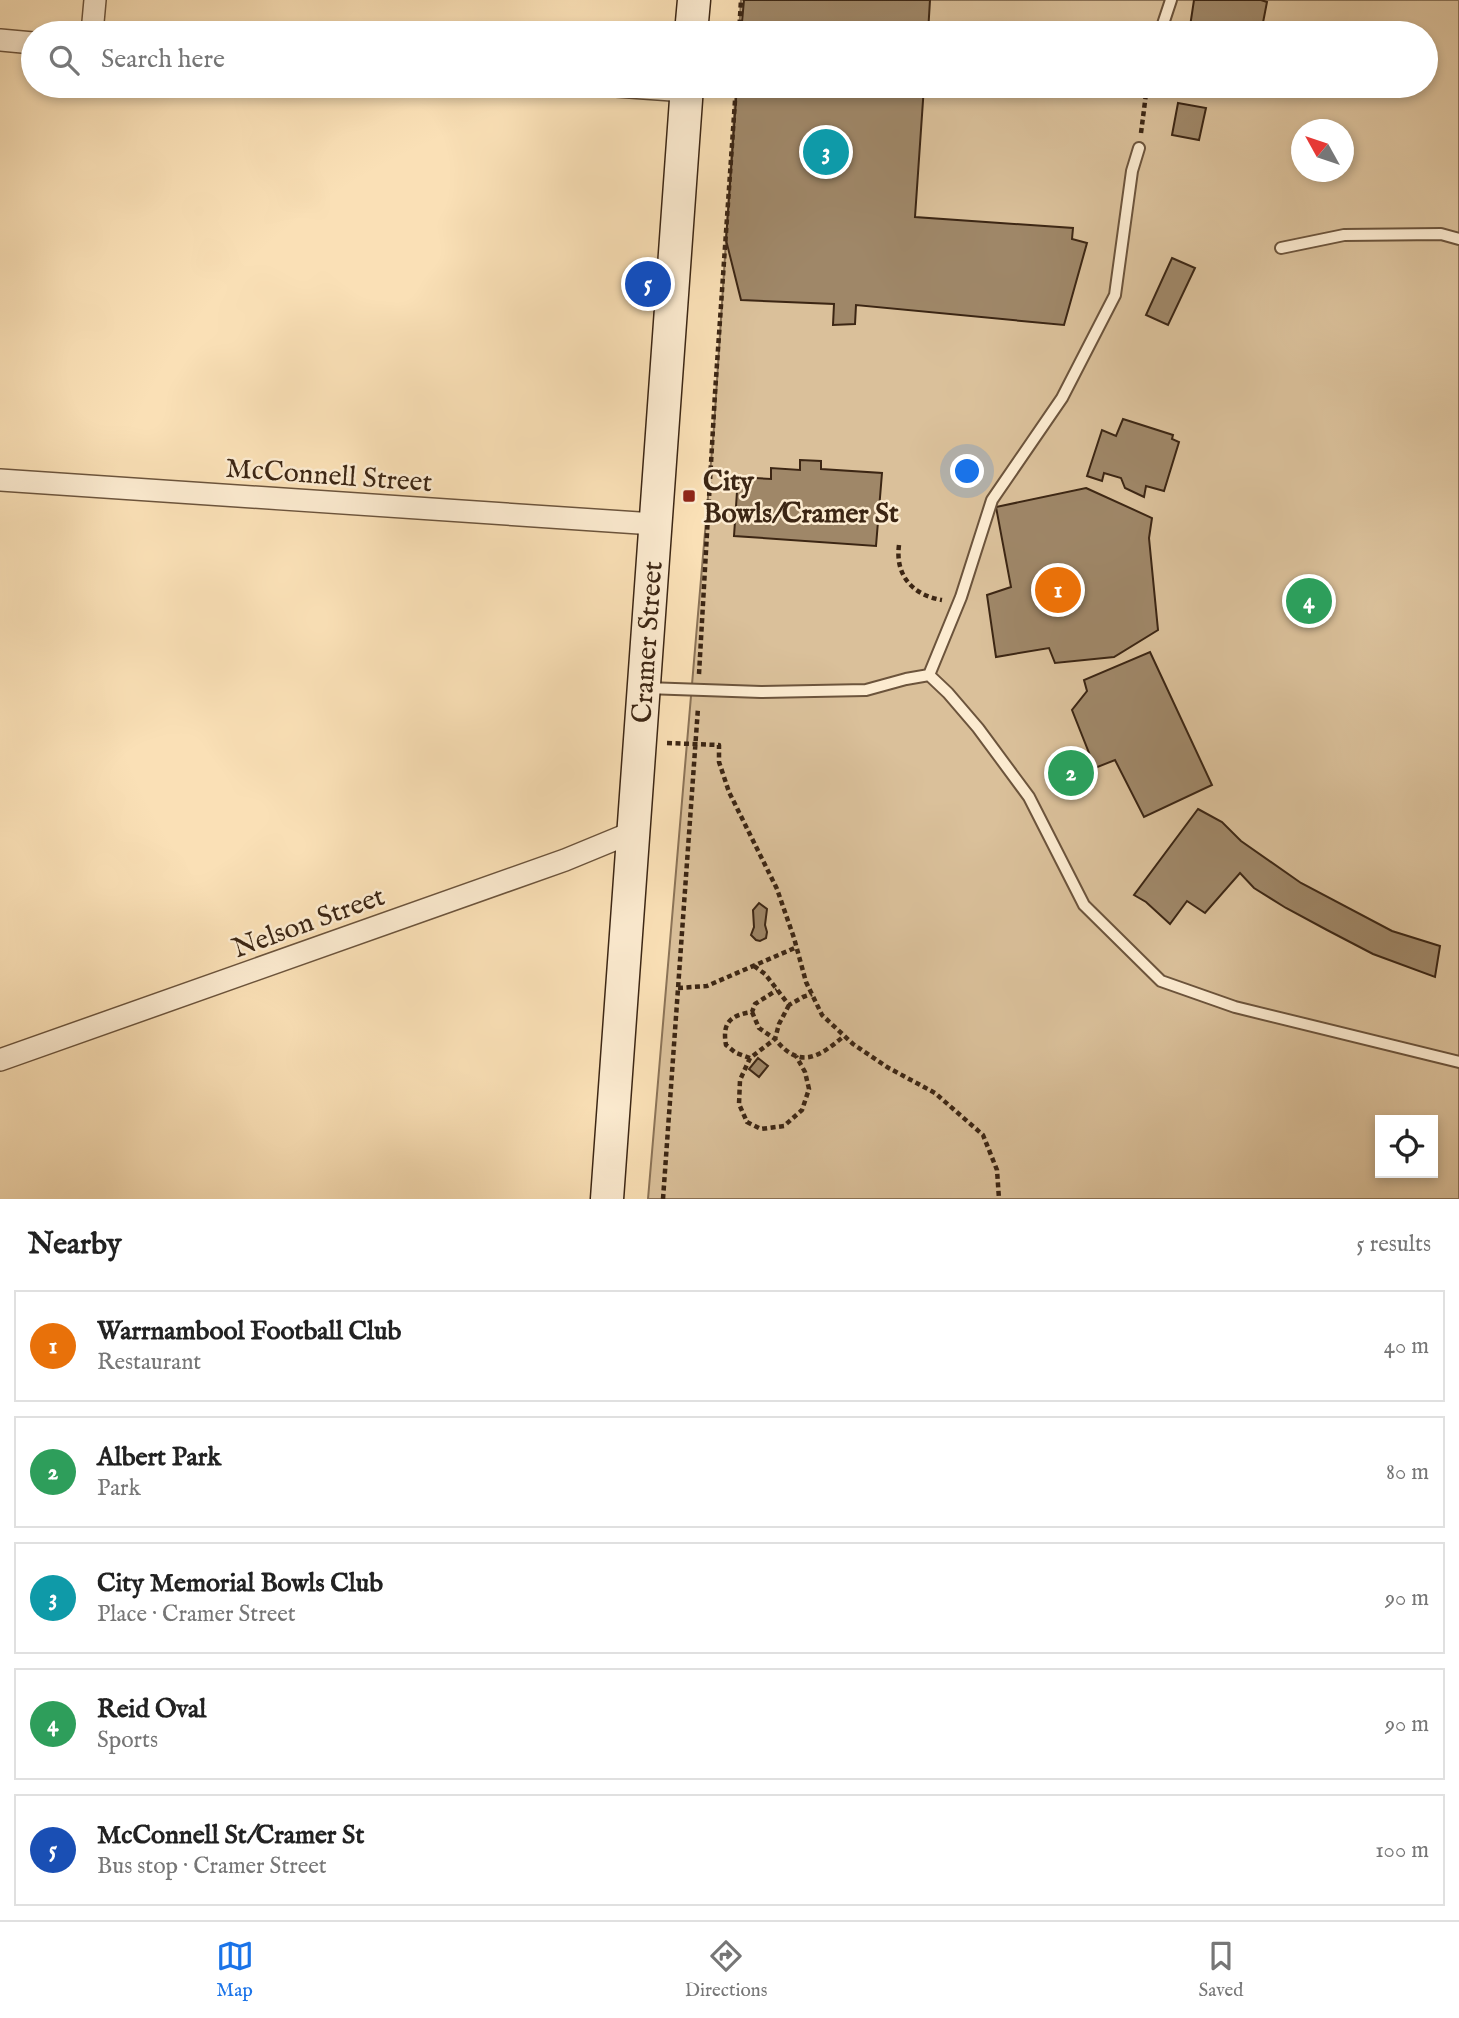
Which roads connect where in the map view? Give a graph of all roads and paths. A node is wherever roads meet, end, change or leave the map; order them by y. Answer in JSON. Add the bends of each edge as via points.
{"nodes":[{"id":1,"x":94,"y":0,"type":"edge"},
{"id":2,"x":694,"y":0,"type":"edge"},
{"id":3,"x":741,"y":0,"type":"edge"},
{"id":4,"x":1171,"y":0,"type":"edge"},
{"id":5,"x":93,"y":21,"type":"edge"},
{"id":6,"x":692,"y":21,"type":"edge"},
{"id":7,"x":740,"y":21,"type":"edge"},
{"id":8,"x":1164,"y":21,"type":"edge"},
{"id":9,"x":0,"y":40,"type":"edge"},
{"id":10,"x":21,"y":42,"type":"edge"},
{"id":11,"x":686,"y":98,"type":"edge"},
{"id":12,"x":735,"y":98,"type":"edge"},
{"id":13,"x":1145,"y":98,"type":"edge"},
{"id":14,"x":1139,"y":148,"type":"joint"},
{"id":15,"x":1459,"y":239,"type":"edge"},
{"id":16,"x":1281,"y":248,"type":"dead end"},
{"id":17,"x":0,"y":480,"type":"edge"},
{"id":18,"x":654,"y":524,"type":"junction"},
{"id":19,"x":899,"y":545,"type":"dead end"},
{"id":20,"x":959,"y":602,"type":"junction"},
{"id":21,"x":929,"y":675,"type":"junction"},
{"id":22,"x":643,"y":688,"type":"junction"},
{"id":23,"x":699,"y":689,"type":"junction"},
{"id":24,"x":639,"y":742,"type":"junction"},
{"id":25,"x":696,"y":744,"type":"junction"},
{"id":26,"x":634,"y":832,"type":"junction"},
{"id":27,"x":797,"y":947,"type":"junction"},
{"id":28,"x":754,"y":966,"type":"junction"},
{"id":29,"x":678,"y":988,"type":"junction"},
{"id":30,"x":777,"y":990,"type":"junction"},
{"id":31,"x":812,"y":994,"type":"junction"},
{"id":32,"x":789,"y":1005,"type":"junction"},
{"id":33,"x":752,"y":1012,"type":"junction"},
{"id":34,"x":844,"y":1036,"type":"junction"},
{"id":35,"x":775,"y":1039,"type":"junction"},
{"id":36,"x":796,"y":1056,"type":"junction"},
{"id":37,"x":750,"y":1058,"type":"junction"},
{"id":38,"x":0,"y":1060,"type":"edge"},
{"id":39,"x":1459,"y":1062,"type":"edge"},
{"id":40,"x":607,"y":1199,"type":"edge"},
{"id":41,"x":663,"y":1199,"type":"edge"},
{"id":42,"x":999,"y":1199,"type":"edge"}],
"edges":[{"from":1,"to":5,"type":"street"},
{"from":2,"to":6,"type":"street"},
{"from":3,"to":7,"type":"path"},
{"from":4,"to":8,"type":"lane"},
{"from":9,"to":10,"type":"street"},
{"from":11,"to":18,"type":"street","name":"Cramer Street"},
{"from":12,"to":23,"type":"path"},
{"from":13,"to":14,"type":"path"},
{"from":14,"to":20,"type":"lane","via":[[1115,295],[1062,398],[992,500]]},
{"from":15,"to":16,"type":"lane","via":[[1441,234],[1344,235]]},
{"from":17,"to":18,"type":"street","name":"McConnell Street"},
{"from":18,"to":22,"type":"street","name":"Cramer Street"},
{"from":19,"to":20,"type":"path","via":[[901,572],[915,589]]},
{"from":20,"to":21,"type":"lane"},
{"from":21,"to":23,"type":"lane","via":[[866,690]]},
{"from":21,"to":39,"type":"lane","via":[[978,728],[1028,797],[1084,905],[1161,981],[1235,1007]]},
{"from":22,"to":23,"type":"lane"},
{"from":22,"to":24,"type":"street","name":"Cramer Street"},
{"from":23,"to":25,"type":"path"},
{"from":24,"to":25,"type":"path"},
{"from":24,"to":26,"type":"street","name":"Cramer Street"},
{"from":25,"to":27,"type":"path","via":[[719,745],[719,762],[729,792],[776,889]]},
{"from":25,"to":29,"type":"path"},
{"from":26,"to":38,"type":"street","name":"Nelson Street"},
{"from":26,"to":40,"type":"street","name":"Cramer Street"},
{"from":27,"to":28,"type":"path"},
{"from":27,"to":31,"type":"path"},
{"from":28,"to":29,"type":"path","via":[[707,986]]},
{"from":28,"to":30,"type":"path"},
{"from":29,"to":41,"type":"path"},
{"from":30,"to":32,"type":"path"},
{"from":30,"to":33,"type":"path","via":[[755,1004]]},
{"from":31,"to":32,"type":"path"},
{"from":31,"to":34,"type":"path","via":[[822,1015]]},
{"from":32,"to":35,"type":"path"},
{"from":33,"to":35,"type":"path","via":[[759,1028]]},
{"from":33,"to":37,"type":"path","via":[[729,1021],[723,1033],[726,1045]]},
{"from":34,"to":36,"type":"path","via":[[824,1053],[804,1059]]},
{"from":34,"to":42,"type":"path","via":[[935,1093],[983,1135],[997,1170]]},
{"from":35,"to":36,"type":"path","via":[[785,1052]]},
{"from":35,"to":37,"type":"path"},
{"from":36,"to":37,"type":"path","via":[[809,1089],[802,1110],[785,1126],[761,1129],[747,1122],[739,1104],[740,1080]]}]}
